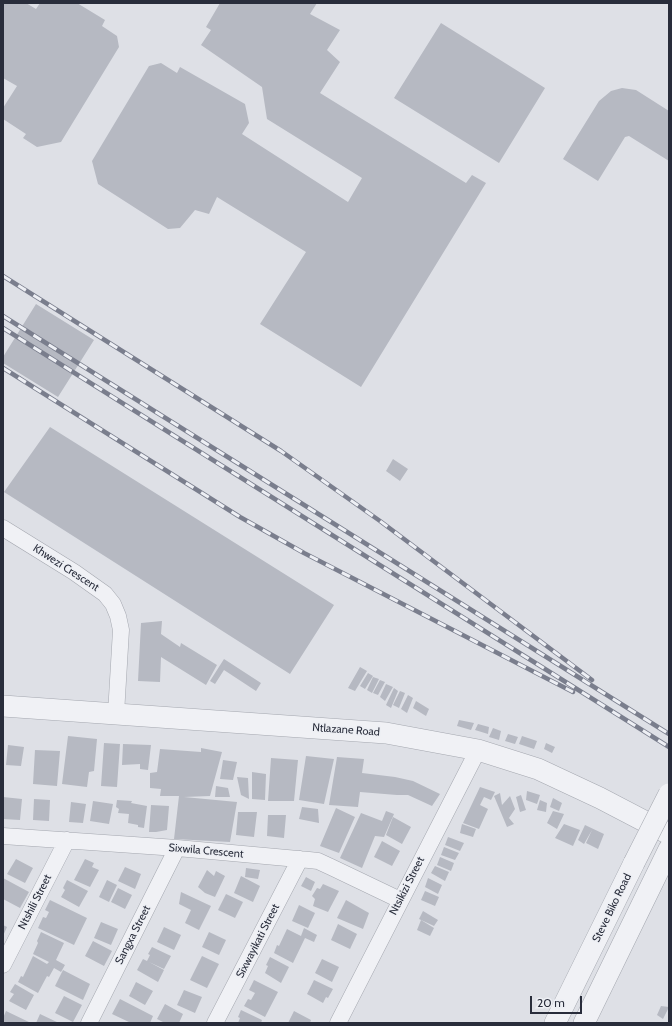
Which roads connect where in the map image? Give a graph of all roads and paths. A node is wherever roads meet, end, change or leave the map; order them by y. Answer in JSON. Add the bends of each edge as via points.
{"nodes":[{"id":1,"x":3,"y":528,"type":"edge"},
{"id":2,"x":3,"y":706,"type":"edge"},
{"id":3,"x":116,"y":714,"type":"junction"},
{"id":4,"x":478,"y":750,"type":"junction"},
{"id":5,"x":669,"y":794,"type":"edge"},
{"id":6,"x":669,"y":834,"type":"edge"},
{"id":7,"x":3,"y":836,"type":"edge"},
{"id":8,"x":67,"y":840,"type":"junction"},
{"id":9,"x":178,"y":848,"type":"junction"},
{"id":10,"x":669,"y":849,"type":"edge"},
{"id":11,"x":300,"y":860,"type":"junction"},
{"id":12,"x":400,"y":900,"type":"junction"},
{"id":13,"x":3,"y":964,"type":"edge"},
{"id":14,"x":89,"y":1023,"type":"edge"},
{"id":15,"x":215,"y":1023,"type":"edge"},
{"id":16,"x":338,"y":1023,"type":"edge"},
{"id":17,"x":555,"y":1023,"type":"edge"},
{"id":18,"x":584,"y":1023,"type":"edge"}],
"edges":[{"from":1,"to":3,"type":"street","name":"Khwezi Crescent","via":[[105,594],[113,604],[121,630]]},
{"from":2,"to":3,"type":"street","name":"Ntlazane Road"},
{"from":3,"to":4,"type":"street","name":"Ntlazane Road","via":[[386,733]]},
{"from":4,"to":6,"type":"street","name":"Ntlazane Road","via":[[538,769],[570,783]]},
{"from":4,"to":12,"type":"street","name":"Ntsikizi Street"},
{"from":5,"to":17,"type":"street","name":"Steve Biko Road","bridge":true},
{"from":7,"to":8,"type":"street","name":"Sixwila Crescent"},
{"from":8,"to":9,"type":"street","name":"Sixwila Crescent"},
{"from":8,"to":13,"type":"street","name":"Ntshili Street"},
{"from":9,"to":11,"type":"street","name":"Sixwila Crescent"},
{"from":9,"to":14,"type":"street","name":"Sangxa Street"},
{"from":10,"to":18,"type":"street"},
{"from":11,"to":12,"type":"street","name":"Sixwila Crescent","via":[[318,861]]},
{"from":11,"to":15,"type":"street","name":"Sixwayikati Street"},
{"from":12,"to":16,"type":"street","name":"Ntsikizi Street"}]}
